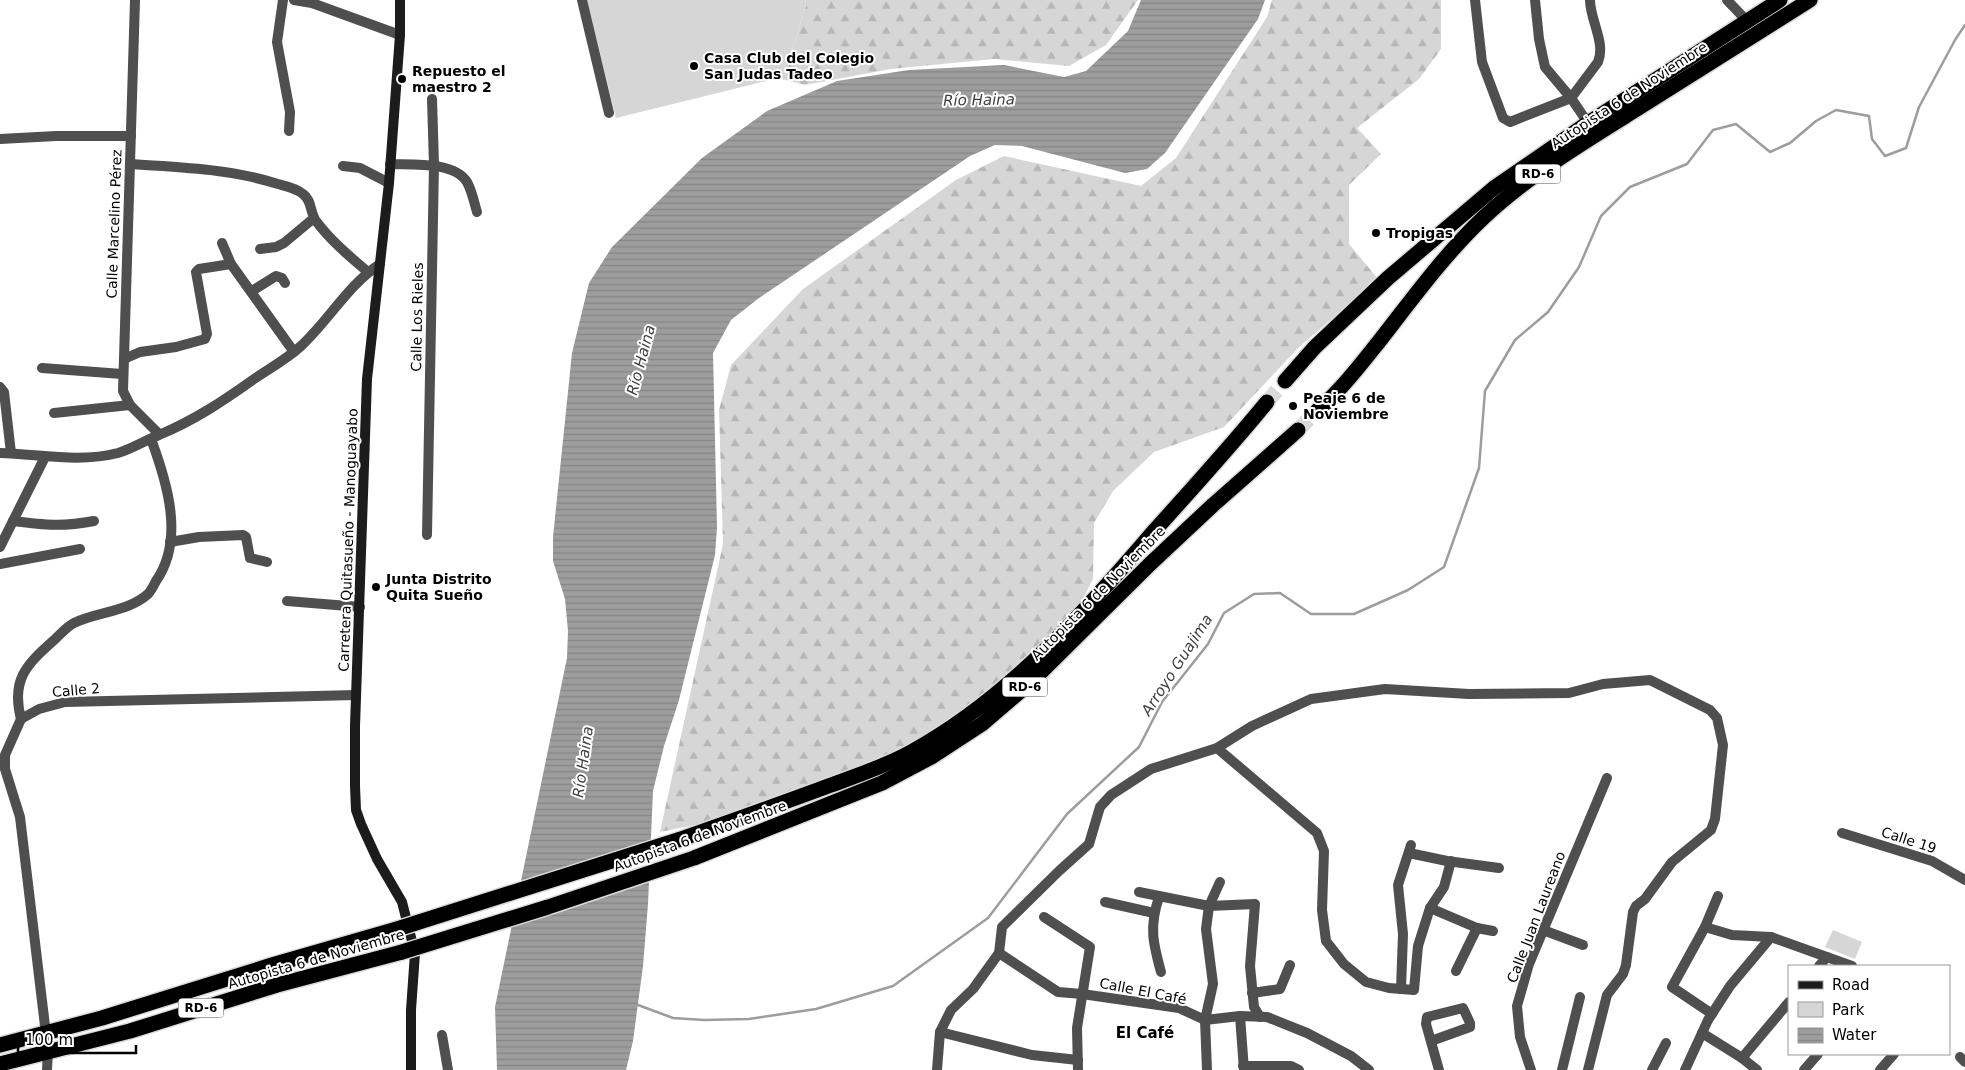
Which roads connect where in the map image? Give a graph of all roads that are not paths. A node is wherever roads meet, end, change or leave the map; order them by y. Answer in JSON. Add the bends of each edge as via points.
{"nodes":[{"id":1,"x":135,"y":0,"type":"edge"},
{"id":2,"x":283,"y":0,"type":"edge"},
{"id":3,"x":294,"y":0,"type":"edge"},
{"id":4,"x":400,"y":0,"type":"edge"},
{"id":5,"x":582,"y":0,"type":"edge"},
{"id":6,"x":1475,"y":0,"type":"edge"},
{"id":7,"x":1535,"y":0,"type":"edge"},
{"id":8,"x":1590,"y":0,"type":"edge"},
{"id":9,"x":1727,"y":0,"type":"edge"},
{"id":10,"x":1780,"y":0,"type":"edge"},
{"id":11,"x":1810,"y":0,"type":"edge"},
{"id":12,"x":1747,"y":21,"type":"junction"},
{"id":13,"x":400,"y":35,"type":"junction"},
{"id":14,"x":1571,"y":98,"type":"junction"},
{"id":15,"x":432,"y":99,"type":"dead end"},
{"id":16,"x":609,"y":113,"type":"dead end"},
{"id":17,"x":1588,"y":123,"type":"junction"},
{"id":18,"x":290,"y":131,"type":"dead end"},
{"id":19,"x":131,"y":136,"type":"junction"},
{"id":20,"x":0,"y":139,"type":"edge"},
{"id":21,"x":130,"y":164,"type":"junction"},
{"id":22,"x":390,"y":164,"type":"junction"},
{"id":23,"x":434,"y":165,"type":"junction"},
{"id":24,"x":343,"y":166,"type":"dead end"},
{"id":25,"x":388,"y":183,"type":"junction"},
{"id":26,"x":477,"y":212,"type":"dead end"},
{"id":27,"x":314,"y":218,"type":"junction"},
{"id":28,"x":222,"y":243,"type":"dead end"},
{"id":29,"x":260,"y":249,"type":"dead end"},
{"id":30,"x":231,"y":264,"type":"junction"},
{"id":31,"x":380,"y":264,"type":"junction"},
{"id":32,"x":1401,"y":268,"type":"junction"},
{"id":33,"x":368,"y":272,"type":"junction"},
{"id":34,"x":285,"y":283,"type":"dead end"},
{"id":35,"x":1420,"y":289,"type":"junction"},
{"id":36,"x":252,"y":291,"type":"junction"},
{"id":37,"x":294,"y":352,"type":"junction"},
{"id":38,"x":124,"y":359,"type":"junction"},
{"id":39,"x":42,"y":368,"type":"dead end"},
{"id":40,"x":122,"y":374,"type":"junction"},
{"id":41,"x":1285,"y":381,"type":"tunnel mouth"},
{"id":42,"x":0,"y":387,"type":"edge"},
{"id":43,"x":1267,"y":402,"type":"tunnel mouth"},
{"id":44,"x":130,"y":405,"type":"junction"},
{"id":45,"x":1318,"y":410,"type":"tunnel mouth"},
{"id":46,"x":54,"y":413,"type":"dead end"},
{"id":47,"x":1298,"y":430,"type":"tunnel mouth"},
{"id":48,"x":155,"y":437,"type":"junction"},
{"id":49,"x":0,"y":453,"type":"edge"},
{"id":50,"x":11,"y":453,"type":"junction"},
{"id":51,"x":45,"y":457,"type":"junction"},
{"id":52,"x":13,"y":521,"type":"junction"},
{"id":53,"x":94,"y":521,"type":"dead end"},
{"id":54,"x":426,"y":535,"type":"dead end"},
{"id":55,"x":170,"y":542,"type":"junction"},
{"id":56,"x":0,"y":547,"type":"edge"},
{"id":57,"x":80,"y":549,"type":"dead end"},
{"id":58,"x":267,"y":562,"type":"dead end"},
{"id":59,"x":0,"y":564,"type":"edge"},
{"id":60,"x":286,"y":601,"type":"dead end"},
{"id":61,"x":360,"y":607,"type":"junction"},
{"id":62,"x":356,"y":694,"type":"junction"},
{"id":63,"x":21,"y":719,"type":"junction"},
{"id":64,"x":1218,"y":748,"type":"junction"},
{"id":65,"x":3,"y":755,"type":"edge"},
{"id":66,"x":1606,"y":778,"type":"dead end"},
{"id":67,"x":1842,"y":833,"type":"dead end"},
{"id":68,"x":1451,"y":861,"type":"junction"},
{"id":69,"x":1498,"y":868,"type":"dead end"},
{"id":70,"x":1965,"y":880,"type":"edge"},
{"id":71,"x":1220,"y":882,"type":"dead end"},
{"id":72,"x":1139,"y":892,"type":"dead end"},
{"id":73,"x":1718,"y":896,"type":"dead end"},
{"id":74,"x":1159,"y":897,"type":"junction"},
{"id":75,"x":1105,"y":902,"type":"dead end"},
{"id":76,"x":1209,"y":906,"type":"junction"},
{"id":77,"x":1430,"y":908,"type":"junction"},
{"id":78,"x":1154,"y":913,"type":"junction"},
{"id":79,"x":1044,"y":917,"type":"dead end"},
{"id":80,"x":1705,"y":927,"type":"junction"},
{"id":81,"x":1477,"y":928,"type":"junction"},
{"id":82,"x":1543,"y":930,"type":"junction"},
{"id":83,"x":1493,"y":931,"type":"dead end"},
{"id":84,"x":1771,"y":937,"type":"junction"},
{"id":85,"x":1584,"y":945,"type":"dead end"},
{"id":86,"x":999,"y":953,"type":"junction"},
{"id":87,"x":1827,"y":957,"type":"junction"},
{"id":88,"x":1290,"y":965,"type":"dead end"},
{"id":89,"x":1820,"y":965,"type":"edge"},
{"id":90,"x":1849,"y":965,"type":"edge"},
{"id":91,"x":1456,"y":971,"type":"dead end"},
{"id":92,"x":1161,"y":972,"type":"dead end"},
{"id":93,"x":1401,"y":989,"type":"junction"},
{"id":94,"x":1252,"y":993,"type":"junction"},
{"id":95,"x":1082,"y":994,"type":"junction"},
{"id":96,"x":1580,"y":997,"type":"dead end"},
{"id":97,"x":1788,"y":1003,"type":"edge"},
{"id":98,"x":1712,"y":1014,"type":"junction"},
{"id":99,"x":1240,"y":1016,"type":"junction"},
{"id":100,"x":1260,"y":1017,"type":"junction"},
{"id":101,"x":1205,"y":1020,"type":"junction"},
{"id":102,"x":940,"y":1032,"type":"junction"},
{"id":103,"x":1702,"y":1033,"type":"junction"},
{"id":104,"x":46,"y":1034,"type":"junction"},
{"id":105,"x":442,"y":1035,"type":"dead end"},
{"id":106,"x":1431,"y":1041,"type":"dead end"},
{"id":107,"x":1666,"y":1043,"type":"dead end"},
{"id":108,"x":0,"y":1045,"type":"edge"},
{"id":109,"x":48,"y":1051,"type":"junction"},
{"id":110,"x":1817,"y":1055,"type":"edge"},
{"id":111,"x":1893,"y":1055,"type":"edge"},
{"id":112,"x":1742,"y":1058,"type":"junction"},
{"id":113,"x":0,"y":1064,"type":"edge"},
{"id":114,"x":1078,"y":1065,"type":"edge"},
{"id":115,"x":1243,"y":1068,"type":"edge"},
{"id":116,"x":47,"y":1070,"type":"edge"},
{"id":117,"x":411,"y":1070,"type":"edge"},
{"id":118,"x":448,"y":1070,"type":"edge"},
{"id":119,"x":938,"y":1070,"type":"edge"},
{"id":120,"x":1207,"y":1070,"type":"edge"},
{"id":121,"x":1299,"y":1070,"type":"edge"},
{"id":122,"x":1369,"y":1070,"type":"edge"},
{"id":123,"x":1439,"y":1070,"type":"edge"},
{"id":124,"x":1531,"y":1070,"type":"edge"},
{"id":125,"x":1562,"y":1070,"type":"edge"},
{"id":126,"x":1588,"y":1070,"type":"edge"},
{"id":127,"x":1652,"y":1070,"type":"edge"},
{"id":128,"x":1686,"y":1070,"type":"edge"},
{"id":129,"x":1757,"y":1070,"type":"edge"},
{"id":130,"x":1804,"y":1070,"type":"edge"},
{"id":131,"x":1880,"y":1070,"type":"edge"}],
"edges":[{"from":1,"to":19,"type":"street","name":"Calle Marcelino Pérez"},
{"from":2,"to":18,"type":"street","via":[[277,42],[290,112]]},
{"from":3,"to":13,"type":"street","via":[[312,3]]},
{"from":4,"to":13,"type":"street","name":"Carretera Quitasueño - Manoguayabo"},
{"from":5,"to":16,"type":"street"},
{"from":6,"to":14,"type":"street","via":[[1482,62],[1505,120],[1510,122]]},
{"from":7,"to":14,"type":"street","via":[[1545,68]]},
{"from":8,"to":14,"type":"street","via":[[1600,55]]},
{"from":9,"to":12,"type":"street"},
{"from":10,"to":12,"type":"highway","name":"Autopista 6 de Noviembre","number":"RD-6"},
{"from":11,"to":35,"type":"highway","name":"Autopista 6 de Noviembre","number":"RD-6","via":[[1536,175],[1484,217]]},
{"from":12,"to":17,"type":"highway","name":"Autopista 6 de Noviembre","number":"RD-6"},
{"from":13,"to":22,"type":"street","name":"Carretera Quitasueño - Manoguayabo"},
{"from":14,"to":17,"type":"street"},
{"from":15,"to":23,"type":"street","name":"Calle Los Rieles"},
{"from":17,"to":32,"type":"highway","name":"Autopista 6 de Noviembre","number":"RD-6","via":[[1494,188]]},
{"from":19,"to":20,"type":"street"},
{"from":19,"to":21,"type":"street","name":"Calle Marcelino Pérez"},
{"from":21,"to":27,"type":"street","via":[[242,174],[294,188],[310,202]]},
{"from":21,"to":38,"type":"street","name":"Calle Marcelino Pérez"},
{"from":22,"to":23,"type":"street"},
{"from":22,"to":25,"type":"street","name":"Carretera Quitasueño - Manoguayabo"},
{"from":23,"to":26,"type":"street","via":[[466,181]]},
{"from":23,"to":54,"type":"street","name":"Calle Los Rieles"},
{"from":24,"to":25,"type":"street","via":[[360,168]]},
{"from":25,"to":31,"type":"street","name":"Carretera Quitasueño - Manoguayabo"},
{"from":27,"to":29,"type":"street","via":[[284,243]]},
{"from":27,"to":33,"type":"street","via":[[338,247]]},
{"from":28,"to":30,"type":"street"},
{"from":30,"to":36,"type":"street"},
{"from":30,"to":38,"type":"street","via":[[196,272],[207,334],[204,339],[140,352]]},
{"from":31,"to":33,"type":"street"},
{"from":31,"to":61,"type":"street","name":"Carretera Quitasueño - Manoguayabo","via":[[367,379]]},
{"from":32,"to":35,"type":"highway"},
{"from":32,"to":41,"type":"highway","name":"Autopista 6 de Noviembre","number":"RD-6","via":[[1315,347]]},
{"from":33,"to":37,"type":"street"},
{"from":34,"to":36,"type":"street","via":[[276,276]]},
{"from":35,"to":45,"type":"highway","name":"Autopista 6 de Noviembre","number":"RD-6","via":[[1356,370]]},
{"from":36,"to":37,"type":"street"},
{"from":37,"to":48,"type":"street","via":[[206,412]]},
{"from":38,"to":40,"type":"street","name":"Calle Marcelino Pérez"},
{"from":39,"to":40,"type":"street"},
{"from":40,"to":44,"type":"street","name":"Calle Marcelino Pérez","via":[[123,391]]},
{"from":42,"to":50,"type":"street","via":[[4,392]]},
{"from":43,"to":104,"type":"highway","name":"Autopista 6 de Noviembre","number":"RD-6","bridge":true,"via":[[1105,588],[1056,639],[984,703],[910,752],[867,772],[678,840],[397,929]]},
{"from":44,"to":46,"type":"street"},
{"from":44,"to":48,"type":"street","name":"Calle Marcelino Pérez"},
{"from":47,"to":109,"type":"highway","name":"Autopista 6 de Noviembre","number":"RD-6","bridge":true,"via":[[1199,518],[1030,683],[982,724],[933,756],[882,783],[694,858],[548,907],[130,1031]]},
{"from":48,"to":51,"type":"street","via":[[118,453],[80,458]]},
{"from":48,"to":55,"type":"street","via":[[169,500]]},
{"from":49,"to":50,"type":"street"},
{"from":50,"to":51,"type":"street"},
{"from":51,"to":52,"type":"street"},
{"from":52,"to":53,"type":"street","via":[[53,526]]},
{"from":52,"to":56,"type":"street"},
{"from":55,"to":58,"type":"street","via":[[199,536],[243,535],[250,558]]},
{"from":55,"to":63,"type":"street","via":[[165,569],[148,594],[128,605],[73,624],[31,660],[20,680],[17,703]]},
{"from":57,"to":59,"type":"street"},
{"from":60,"to":61,"type":"street"},
{"from":61,"to":62,"type":"street","name":"Carretera Quitasueño - Manoguayabo"},
{"from":62,"to":63,"type":"street","name":"Calle 2","via":[[65,702],[39,709]]},
{"from":62,"to":117,"type":"street","name":"Carretera Quitasueño - Manoguayabo","via":[[356,810],[377,859],[402,902],[415,953]]},
{"from":63,"to":65,"type":"street"},
{"from":64,"to":86,"type":"street","via":[[1151,769],[1111,795],[1100,807],[1089,844],[1002,927]]},
{"from":64,"to":93,"type":"street","via":[[1316,833],[1324,851],[1322,910],[1326,941],[1344,964],[1366,982]]},
{"from":64,"to":126,"type":"street","via":[[1252,726],[1311,699],[1385,690],[1469,694],[1569,693],[1603,684],[1650,680],[1710,710],[1717,718],[1724,745],[1715,820],[1711,830],[1672,862],[1645,899],[1636,906],[1626,965],[1607,995]]},
{"from":65,"to":104,"type":"street","via":[[20,817]]},
{"from":66,"to":82,"type":"street","name":"Calle Juan Laureano"},
{"from":67,"to":70,"type":"street","name":"Calle 19","via":[[1932,861]]},
{"from":68,"to":69,"type":"street"},
{"from":68,"to":77,"type":"street","via":[[1444,886]]},
{"from":68,"to":93,"type":"street","via":[[1410,849],[1398,885],[1404,934]]},
{"from":71,"to":76,"type":"street"},
{"from":72,"to":74,"type":"street"},
{"from":73,"to":80,"type":"street"},
{"from":74,"to":76,"type":"street"},
{"from":74,"to":78,"type":"street"},
{"from":75,"to":78,"type":"street"},
{"from":76,"to":94,"type":"street","via":[[1255,904],[1250,966]]},
{"from":76,"to":101,"type":"street","via":[[1206,930],[1213,984]]},
{"from":77,"to":81,"type":"street"},
{"from":77,"to":93,"type":"street","via":[[1418,946],[1416,987],[1414,990]]},
{"from":78,"to":92,"type":"street","via":[[1152,940]]},
{"from":79,"to":95,"type":"street","via":[[1090,947]]},
{"from":80,"to":84,"type":"street","via":[[1732,935]]},
{"from":80,"to":98,"type":"street","via":[[1672,986]]},
{"from":81,"to":83,"type":"street"},
{"from":81,"to":91,"type":"street"},
{"from":82,"to":85,"type":"street"},
{"from":82,"to":124,"type":"street","name":"Calle Juan Laureano","via":[[1517,1006],[1520,1037]]},
{"from":84,"to":87,"type":"street"},
{"from":84,"to":98,"type":"street","via":[[1730,986]]},
{"from":86,"to":95,"type":"street","name":"Calle El Café","via":[[1058,992]]},
{"from":86,"to":102,"type":"street","via":[[973,989],[951,1010]]},
{"from":87,"to":89,"type":"street"},
{"from":87,"to":90,"type":"street"},
{"from":88,"to":94,"type":"street","via":[[1280,990]]},
{"from":94,"to":100,"type":"street","via":[[1254,1007]]},
{"from":95,"to":101,"type":"street","name":"Calle El Café","via":[[1179,1008]]},
{"from":95,"to":114,"type":"street","via":[[1077,1028]]},
{"from":96,"to":125,"type":"street"},
{"from":97,"to":112,"type":"street"},
{"from":98,"to":103,"type":"street"},
{"from":99,"to":100,"type":"street"},
{"from":99,"to":101,"type":"street"},
{"from":99,"to":115,"type":"street"},
{"from":100,"to":122,"type":"street","via":[[1307,1033],[1351,1056]]},
{"from":101,"to":120,"type":"street"},
{"from":102,"to":114,"type":"street"},
{"from":102,"to":119,"type":"street"},
{"from":103,"to":112,"type":"street"},
{"from":103,"to":128,"type":"street"},
{"from":104,"to":108,"type":"highway","name":"Autopista 6 de Noviembre","number":"RD-6"},
{"from":104,"to":109,"type":"street"},
{"from":105,"to":118,"type":"street"},
{"from":106,"to":123,"type":"street"},
{"from":107,"to":127,"type":"street"},
{"from":109,"to":113,"type":"highway","name":"Autopista 6 de Noviembre","number":"RD-6"},
{"from":109,"to":116,"type":"street"},
{"from":110,"to":130,"type":"street"},
{"from":111,"to":131,"type":"street"},
{"from":112,"to":129,"type":"street"},
{"from":115,"to":121,"type":"street","via":[[1291,1066]]}]}
